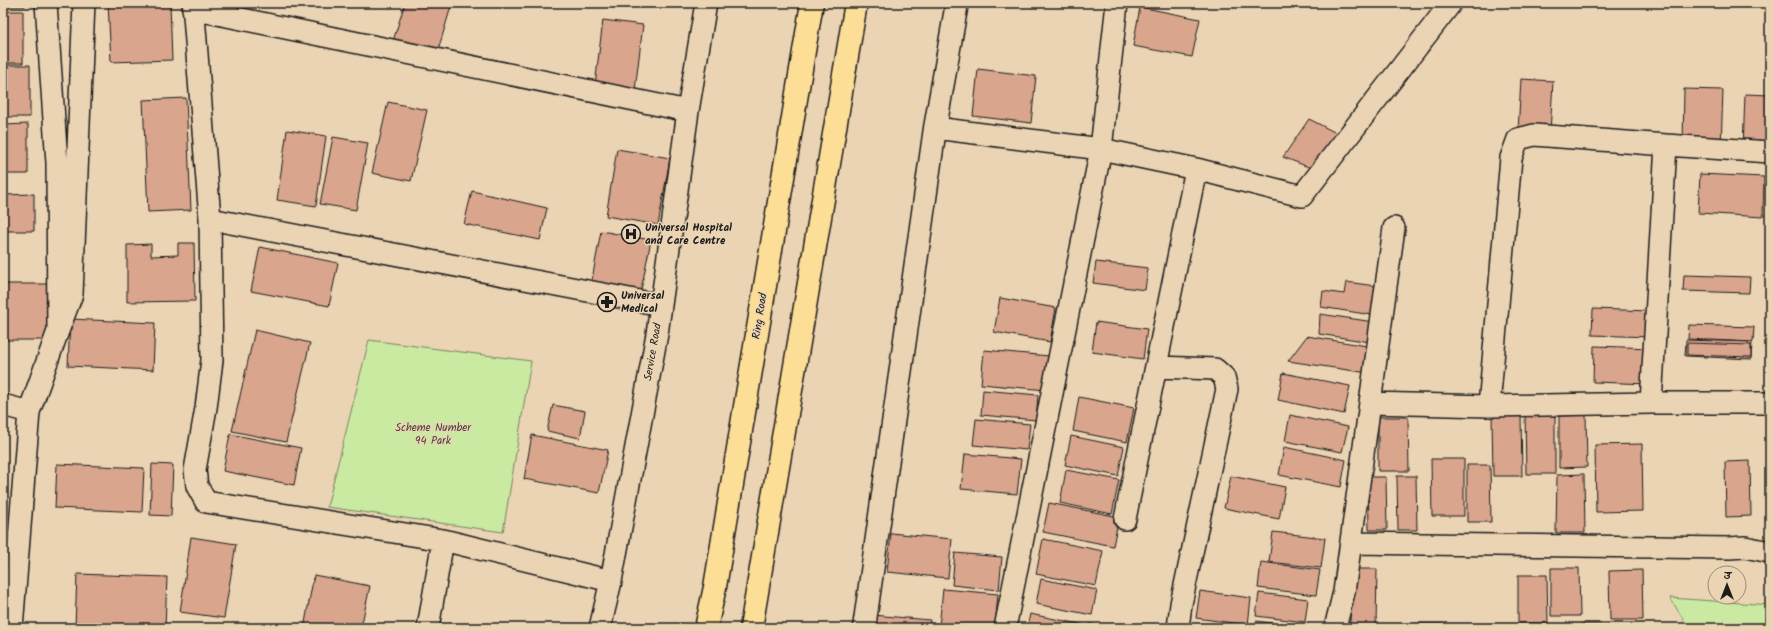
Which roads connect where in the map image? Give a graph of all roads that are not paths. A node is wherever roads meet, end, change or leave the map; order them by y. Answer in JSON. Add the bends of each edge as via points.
{"nodes":[{"id":1,"x":46,"y":3,"type":"edge"},
{"id":2,"x":84,"y":3,"type":"edge"},
{"id":3,"x":706,"y":3,"type":"edge"},
{"id":4,"x":812,"y":3,"type":"edge"},
{"id":5,"x":856,"y":3,"type":"edge"},
{"id":6,"x":956,"y":3,"type":"edge"},
{"id":7,"x":1117,"y":3,"type":"edge"},
{"id":8,"x":1451,"y":3,"type":"edge"},
{"id":9,"x":193,"y":6,"type":"edge"},
{"id":10,"x":688,"y":111,"type":"junction"},
{"id":11,"x":935,"y":128,"type":"junction"},
{"id":12,"x":1666,"y":145,"type":"junction"},
{"id":13,"x":1101,"y":149,"type":"junction"},
{"id":14,"x":1770,"y":152,"type":"edge"},
{"id":15,"x":1196,"y":169,"type":"junction"},
{"id":16,"x":210,"y":219,"type":"junction"},
{"id":17,"x":1394,"y":228,"type":"dead end"},
{"id":18,"x":661,"y":305,"type":"junction"},
{"id":19,"x":58,"y":331,"type":"junction"},
{"id":20,"x":1157,"y":367,"type":"junction"},
{"id":21,"x":1370,"y":403,"type":"junction"},
{"id":22,"x":1651,"y":403,"type":"junction"},
{"id":23,"x":1770,"y":403,"type":"edge"},
{"id":24,"x":3,"y":404,"type":"edge"},
{"id":25,"x":1489,"y":406,"type":"junction"},
{"id":26,"x":29,"y":412,"type":"junction"},
{"id":27,"x":1126,"y":519,"type":"dead end"},
{"id":28,"x":443,"y":540,"type":"junction"},
{"id":29,"x":1351,"y":543,"type":"junction"},
{"id":30,"x":1770,"y":552,"type":"edge"},
{"id":31,"x":611,"y":581,"type":"junction"},
{"id":32,"x":12,"y":628,"type":"edge"},
{"id":33,"x":428,"y":628,"type":"edge"},
{"id":34,"x":600,"y":628,"type":"edge"},
{"id":35,"x":706,"y":628,"type":"edge"},
{"id":36,"x":751,"y":628,"type":"edge"},
{"id":37,"x":864,"y":628,"type":"edge"},
{"id":38,"x":1006,"y":628,"type":"edge"},
{"id":39,"x":1178,"y":628,"type":"edge"},
{"id":40,"x":1335,"y":628,"type":"edge"}],
"edges":[{"from":1,"to":19,"type":"street","via":[[56,163]]},
{"from":2,"to":19,"type":"street","via":[[72,294]]},
{"from":3,"to":10,"type":"street","name":"Service Road"},
{"from":4,"to":35,"type":"main road","name":"Ring Road"},
{"from":5,"to":36,"type":"main road"},
{"from":6,"to":11,"type":"street"},
{"from":7,"to":13,"type":"street"},
{"from":8,"to":15,"type":"street","via":[[1302,196]]},
{"from":9,"to":10,"type":"street"},
{"from":9,"to":16,"type":"street"},
{"from":10,"to":18,"type":"street","name":"Service Road"},
{"from":11,"to":13,"type":"street"},
{"from":11,"to":37,"type":"street"},
{"from":12,"to":14,"type":"street"},
{"from":12,"to":22,"type":"street"},
{"from":12,"to":25,"type":"street","via":[[1534,135],[1518,139],[1511,158]]},
{"from":13,"to":15,"type":"street"},
{"from":13,"to":38,"type":"street"},
{"from":15,"to":20,"type":"street"},
{"from":16,"to":18,"type":"street"},
{"from":16,"to":28,"type":"street","via":[[212,360],[195,470],[196,486],[206,502]]},
{"from":17,"to":21,"type":"street"},
{"from":18,"to":31,"type":"street","name":"Service Road"},
{"from":19,"to":26,"type":"street"},
{"from":20,"to":27,"type":"street"},
{"from":20,"to":39,"type":"street","via":[[1215,369],[1224,377],[1227,389]]},
{"from":21,"to":25,"type":"street"},
{"from":21,"to":29,"type":"street"},
{"from":22,"to":23,"type":"street"},
{"from":22,"to":25,"type":"street"},
{"from":24,"to":26,"type":"street"},
{"from":26,"to":32,"type":"street"},
{"from":28,"to":31,"type":"street"},
{"from":28,"to":33,"type":"street"},
{"from":29,"to":30,"type":"street","via":[[1745,547]]},
{"from":29,"to":40,"type":"street","via":[[1344,592]]},
{"from":31,"to":34,"type":"street","name":"Service Road"}]}
